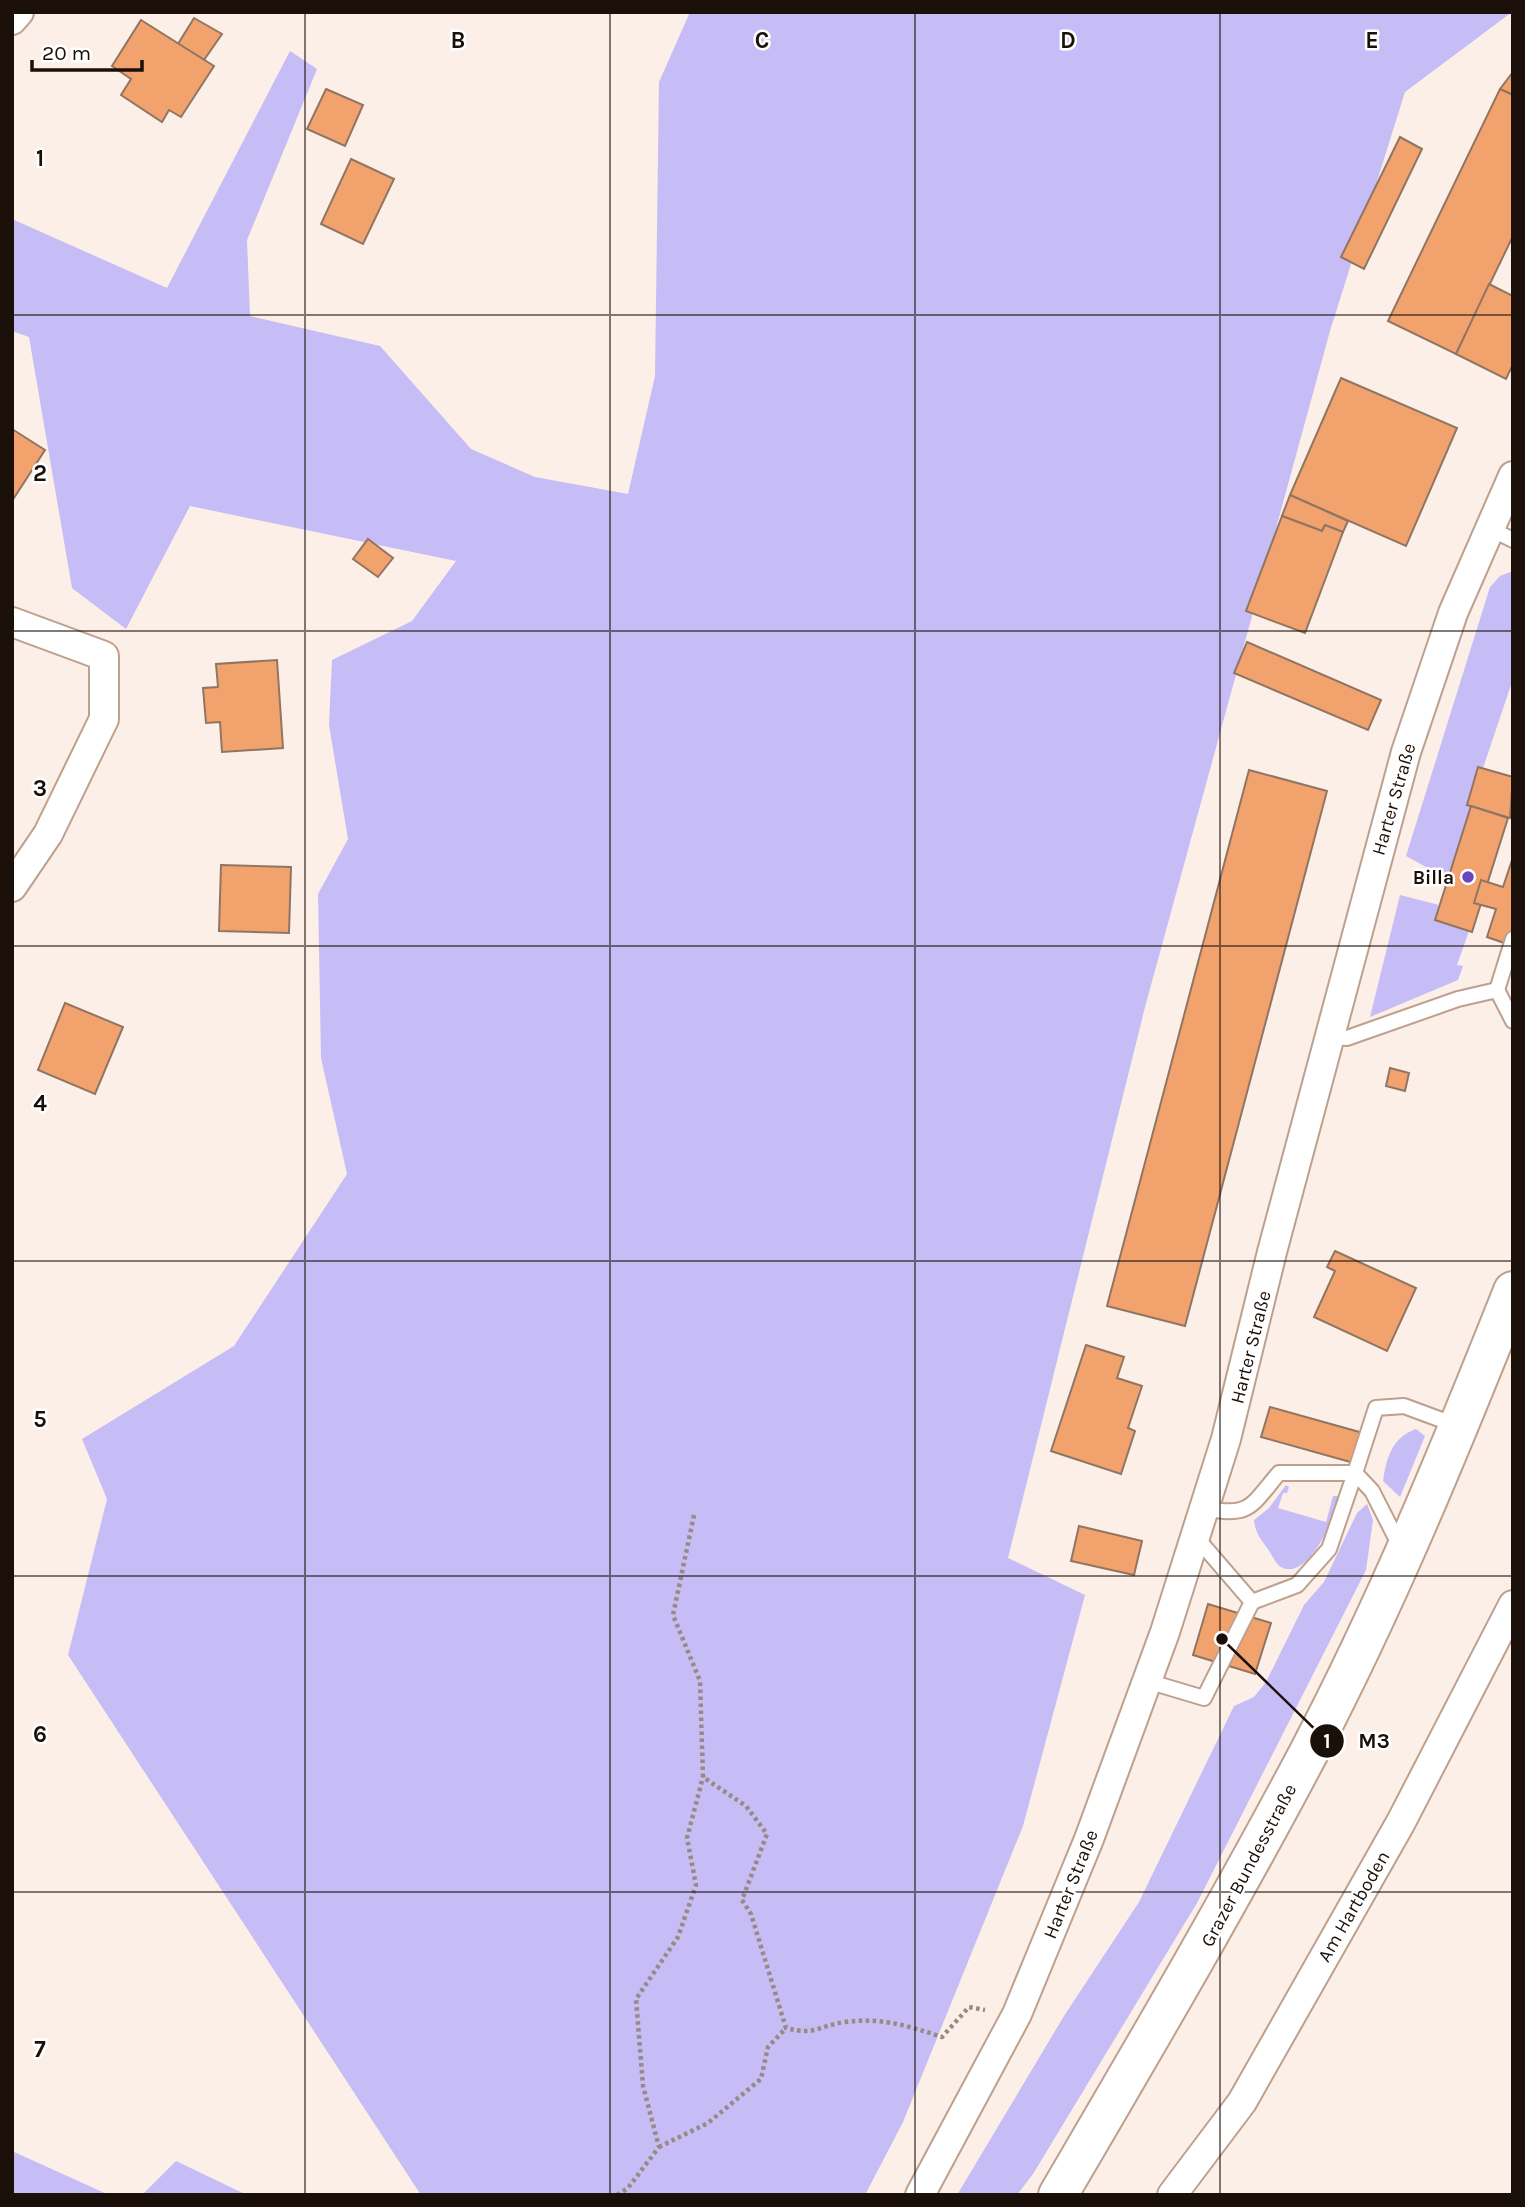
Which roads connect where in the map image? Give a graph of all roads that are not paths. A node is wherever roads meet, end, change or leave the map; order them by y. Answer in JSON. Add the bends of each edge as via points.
{"nodes":[{"id":1,"x":19,"y":12,"type":"edge"},
{"id":2,"x":12,"y":20,"type":"edge"},
{"id":3,"x":1513,"y":476,"type":"edge"},
{"id":4,"x":1501,"y":534,"type":"edge"},
{"id":5,"x":12,"y":622,"type":"edge"},
{"id":6,"x":12,"y":887,"type":"edge"},
{"id":7,"x":1513,"y":939,"type":"edge"},
{"id":8,"x":1497,"y":990,"type":"junction"},
{"id":9,"x":1513,"y":1021,"type":"edge"},
{"id":10,"x":1330,"y":1037,"type":"junction"},
{"id":11,"x":1513,"y":1291,"type":"edge"},
{"id":12,"x":1459,"y":1427,"type":"junction"},
{"id":13,"x":1355,"y":1473,"type":"junction"},
{"id":14,"x":1204,"y":1508,"type":"junction"},
{"id":15,"x":1196,"y":1536,"type":"junction"},
{"id":16,"x":1404,"y":1553,"type":"junction"},
{"id":17,"x":1252,"y":1602,"type":"junction"},
{"id":18,"x":1513,"y":1605,"type":"edge"},
{"id":19,"x":1147,"y":1681,"type":"junction"},
{"id":20,"x":920,"y":2195,"type":"edge"},
{"id":21,"x":1058,"y":2195,"type":"edge"},
{"id":22,"x":1172,"y":2195,"type":"edge"}],
"edges":[{"from":1,"to":2,"type":"street"},
{"from":3,"to":4,"type":"street","name":"Harter Straße"},
{"from":4,"to":10,"type":"street","name":"Harter Straße","via":[[1453,612],[1406,752]]},
{"from":5,"to":6,"type":"street","via":[[104,656],[104,719],[48,834]]},
{"from":7,"to":8,"type":"lane"},
{"from":8,"to":9,"type":"lane"},
{"from":8,"to":10,"type":"lane","via":[[1347,1038]]},
{"from":10,"to":14,"type":"street","name":"Harter Straße","via":[[1242,1381]]},
{"from":11,"to":12,"type":"main road","name":"Grazer Bundesstraße"},
{"from":12,"to":13,"type":"lane","via":[[1404,1406],[1376,1408]]},
{"from":12,"to":16,"type":"main road","name":"Grazer Bundesstraße"},
{"from":13,"to":14,"type":"lane","via":[[1279,1473],[1251,1507],[1232,1514]]},
{"from":13,"to":16,"type":"lane","via":[[1372,1491]]},
{"from":13,"to":17,"type":"lane","via":[[1329,1549],[1297,1585]]},
{"from":14,"to":15,"type":"street","name":"Harter Straße"},
{"from":15,"to":17,"type":"lane"},
{"from":15,"to":19,"type":"street","name":"Harter Straße"},
{"from":16,"to":21,"type":"main road","name":"Grazer Bundesstraße","via":[[1310,1749],[1197,1958]]},
{"from":17,"to":19,"type":"lane","via":[[1204,1698]]},
{"from":18,"to":22,"type":"street","name":"Am Hartboden","via":[[1401,1822],[1242,2102]]},
{"from":19,"to":20,"type":"street","name":"Harter Straße","via":[[1017,2014]]}]}
